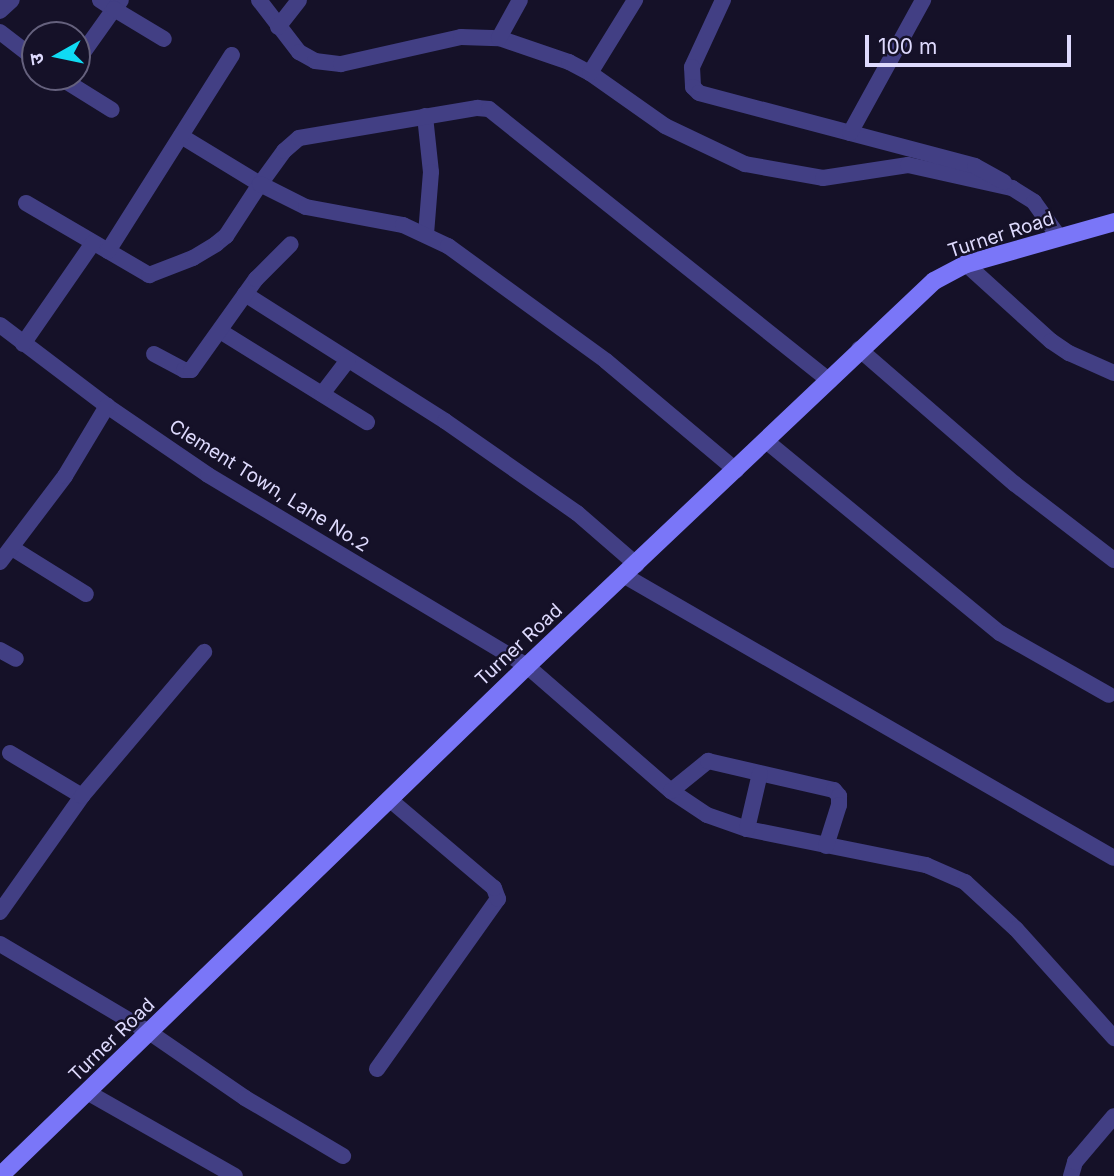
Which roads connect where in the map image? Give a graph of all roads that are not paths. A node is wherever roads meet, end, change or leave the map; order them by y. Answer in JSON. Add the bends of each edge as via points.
{"nodes":[{"id":1,"x":100,"y":0,"type":"edge"},
{"id":2,"x":259,"y":0,"type":"edge"},
{"id":3,"x":299,"y":0,"type":"edge"},
{"id":4,"x":520,"y":0,"type":"edge"},
{"id":5,"x":635,"y":0,"type":"edge"},
{"id":6,"x":723,"y":0,"type":"edge"},
{"id":7,"x":923,"y":0,"type":"edge"},
{"id":8,"x":117,"y":5,"type":"edge"},
{"id":9,"x":278,"y":27,"type":"junction"},
{"id":10,"x":0,"y":32,"type":"edge"},
{"id":11,"x":499,"y":38,"type":"junction"},
{"id":12,"x":164,"y":39,"type":"dead end"},
{"id":13,"x":91,"y":41,"type":"edge"},
{"id":14,"x":21,"y":48,"type":"edge"},
{"id":15,"x":232,"y":55,"type":"dead end"},
{"id":16,"x":590,"y":73,"type":"junction"},
{"id":17,"x":83,"y":91,"type":"edge"},
{"id":18,"x":112,"y":110,"type":"dead end"},
{"id":19,"x":425,"y":116,"type":"junction"},
{"id":20,"x":850,"y":133,"type":"junction"},
{"id":21,"x":181,"y":136,"type":"junction"},
{"id":22,"x":260,"y":184,"type":"junction"},
{"id":23,"x":1012,"y":187,"type":"junction"},
{"id":24,"x":26,"y":203,"type":"dead end"},
{"id":25,"x":1114,"y":222,"type":"edge"},
{"id":26,"x":426,"y":234,"type":"junction"},
{"id":27,"x":1059,"y":237,"type":"junction"},
{"id":28,"x":93,"y":243,"type":"junction"},
{"id":29,"x":291,"y":244,"type":"dead end"},
{"id":30,"x":108,"y":251,"type":"junction"},
{"id":31,"x":966,"y":264,"type":"junction"},
{"id":32,"x":245,"y":294,"type":"junction"},
{"id":33,"x":0,"y":325,"type":"edge"},
{"id":34,"x":220,"y":331,"type":"junction"},
{"id":35,"x":23,"y":344,"type":"junction"},
{"id":36,"x":859,"y":349,"type":"junction"},
{"id":37,"x":155,"y":354,"type":"dead end"},
{"id":38,"x":348,"y":360,"type":"junction"},
{"id":39,"x":1114,"y":373,"type":"edge"},
{"id":40,"x":830,"y":381,"type":"junction"},
{"id":41,"x":322,"y":394,"type":"junction"},
{"id":42,"x":107,"y":405,"type":"junction"},
{"id":43,"x":367,"y":422,"type":"dead end"},
{"id":44,"x":766,"y":441,"type":"junction"},
{"id":45,"x":736,"y":470,"type":"junction"},
{"id":46,"x":12,"y":548,"type":"junction"},
{"id":47,"x":1114,"y":561,"type":"edge"},
{"id":48,"x":0,"y":562,"type":"edge"},
{"id":49,"x":631,"y":570,"type":"junction"},
{"id":50,"x":86,"y":594,"type":"dead end"},
{"id":51,"x":0,"y":650,"type":"edge"},
{"id":52,"x":204,"y":652,"type":"dead end"},
{"id":53,"x":16,"y":659,"type":"dead end"},
{"id":54,"x":527,"y":666,"type":"junction"},
{"id":55,"x":1109,"y":695,"type":"dead end"},
{"id":56,"x":10,"y":753,"type":"dead end"},
{"id":57,"x":760,"y":774,"type":"junction"},
{"id":58,"x":671,"y":791,"type":"junction"},
{"id":59,"x":82,"y":796,"type":"junction"},
{"id":60,"x":389,"y":799,"type":"junction"},
{"id":61,"x":747,"y":829,"type":"junction"},
{"id":62,"x":826,"y":846,"type":"junction"},
{"id":63,"x":1114,"y":858,"type":"edge"},
{"id":64,"x":0,"y":912,"type":"edge"},
{"id":65,"x":0,"y":944,"type":"edge"},
{"id":66,"x":149,"y":1032,"type":"junction"},
{"id":67,"x":1114,"y":1038,"type":"edge"},
{"id":68,"x":377,"y":1069,"type":"dead end"},
{"id":69,"x":87,"y":1093,"type":"junction"},
{"id":70,"x":1114,"y":1116,"type":"edge"},
{"id":71,"x":342,"y":1156,"type":"dead end"},
{"id":72,"x":0,"y":1176,"type":"edge"},
{"id":73,"x":234,"y":1176,"type":"edge"},
{"id":74,"x":1071,"y":1176,"type":"edge"}],
"edges":[{"from":1,"to":8,"type":"street"},
{"from":2,"to":9,"type":"street"},
{"from":3,"to":9,"type":"street"},
{"from":4,"to":11,"type":"street"},
{"from":5,"to":16,"type":"street"},
{"from":6,"to":20,"type":"street","via":[[692,66],[693,87],[699,93]]},
{"from":7,"to":20,"type":"street"},
{"from":8,"to":12,"type":"street"},
{"from":8,"to":13,"type":"street"},
{"from":9,"to":11,"type":"street","via":[[299,52],[328,64],[461,37]]},
{"from":10,"to":14,"type":"street"},
{"from":11,"to":16,"type":"street"},
{"from":15,"to":21,"type":"street"},
{"from":16,"to":23,"type":"street","via":[[691,141],[764,169],[823,178],[908,165]]},
{"from":17,"to":18,"type":"street"},
{"from":19,"to":22,"type":"street","via":[[299,138]]},
{"from":19,"to":26,"type":"street","via":[[431,172]]},
{"from":19,"to":40,"type":"street","via":[[481,107],[496,112]]},
{"from":20,"to":23,"type":"street","via":[[975,166]]},
{"from":21,"to":22,"type":"street"},
{"from":21,"to":30,"type":"street"},
{"from":22,"to":26,"type":"street","via":[[306,208],[403,225]]},
{"from":22,"to":30,"type":"street","via":[[226,236],[192,258],[149,275]]},
{"from":23,"to":27,"type":"street","via":[[1034,202]]},
{"from":24,"to":28,"type":"street"},
{"from":25,"to":27,"type":"main road","name":"Turner Road"},
{"from":26,"to":45,"type":"street","via":[[606,361]]},
{"from":27,"to":31,"type":"main road","name":"Turner Road"},
{"from":28,"to":30,"type":"street"},
{"from":28,"to":35,"type":"street"},
{"from":29,"to":32,"type":"street"},
{"from":31,"to":36,"type":"main road","name":"Turner Road","via":[[934,281]]},
{"from":31,"to":39,"type":"street","via":[[1051,341]]},
{"from":32,"to":34,"type":"street"},
{"from":32,"to":38,"type":"street"},
{"from":33,"to":35,"type":"street","name":"Clement Town, Lane No.2"},
{"from":34,"to":37,"type":"street","via":[[191,370]]},
{"from":34,"to":41,"type":"street"},
{"from":35,"to":42,"type":"street","name":"Clement Town, Lane No.2"},
{"from":36,"to":40,"type":"main road","name":"Turner Road"},
{"from":36,"to":47,"type":"street","via":[[1015,484]]},
{"from":38,"to":41,"type":"street"},
{"from":38,"to":49,"type":"street","via":[[577,513]]},
{"from":40,"to":44,"type":"main road","name":"Turner Road"},
{"from":41,"to":43,"type":"street"},
{"from":42,"to":46,"type":"street","via":[[65,476]]},
{"from":42,"to":54,"type":"street","name":"Clement Town, Lane No.2","via":[[219,482]]},
{"from":44,"to":45,"type":"main road","name":"Turner Road"},
{"from":44,"to":55,"type":"street","via":[[1000,633]]},
{"from":45,"to":49,"type":"main road","name":"Turner Road"},
{"from":46,"to":48,"type":"street"},
{"from":46,"to":50,"type":"street"},
{"from":49,"to":54,"type":"main road","name":"Turner Road"},
{"from":49,"to":63,"type":"street"},
{"from":51,"to":53,"type":"street"},
{"from":52,"to":59,"type":"street"},
{"from":54,"to":58,"type":"street","name":"Clement Town, Lane No.2"},
{"from":54,"to":60,"type":"main road","name":"Turner Road"},
{"from":56,"to":59,"type":"street"},
{"from":57,"to":58,"type":"street","via":[[706,761]]},
{"from":57,"to":61,"type":"street"},
{"from":57,"to":62,"type":"street","via":[[837,792],[839,805]]},
{"from":58,"to":61,"type":"street","name":"Clement Town, Lane No.2","via":[[707,815]]},
{"from":59,"to":64,"type":"street"},
{"from":60,"to":66,"type":"main road","name":"Turner Road"},
{"from":60,"to":68,"type":"street","via":[[494,888],[498,899]]},
{"from":61,"to":62,"type":"street","name":"Clement Town, Lane No.2"},
{"from":62,"to":67,"type":"street","name":"Clement Town, Lane No.2","via":[[926,865],[965,882],[1016,929]]},
{"from":65,"to":66,"type":"street"},
{"from":66,"to":69,"type":"main road","name":"Turner Road"},
{"from":66,"to":71,"type":"street","via":[[245,1098]]},
{"from":69,"to":72,"type":"main road","name":"Turner Road"},
{"from":69,"to":73,"type":"street"},
{"from":70,"to":74,"type":"street","via":[[1075,1162]]}]}
